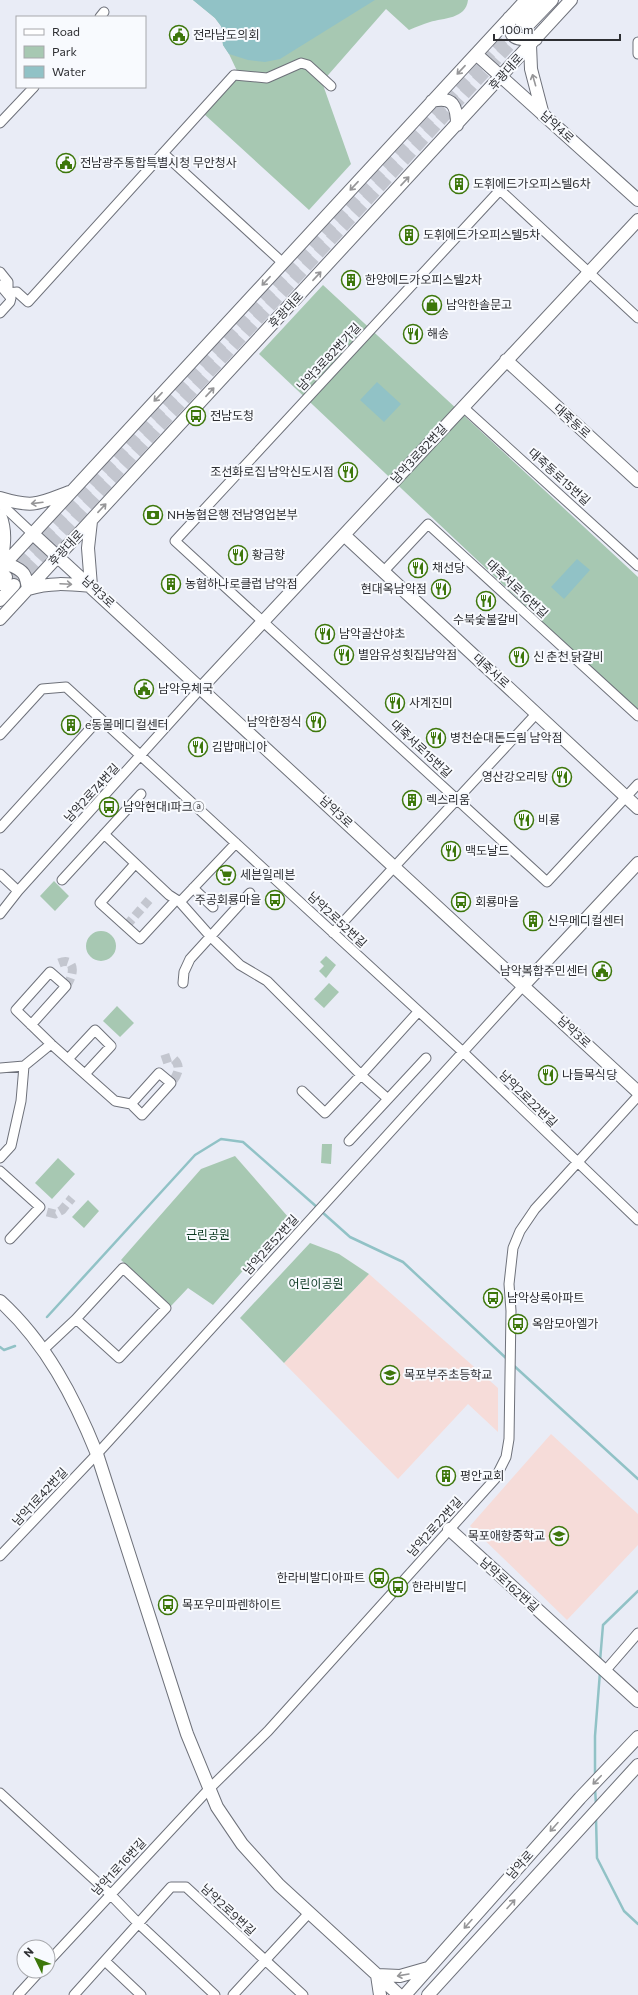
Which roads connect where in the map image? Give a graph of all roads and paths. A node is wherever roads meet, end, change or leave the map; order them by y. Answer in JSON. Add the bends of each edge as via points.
{"nodes":[{"id":1,"x":526,"y":0,"type":"edge"},
{"id":2,"x":538,"y":0,"type":"edge"},
{"id":3,"x":552,"y":0,"type":"edge"},
{"id":4,"x":571,"y":0,"type":"edge"},
{"id":5,"x":519,"y":21,"type":"junction"},
{"id":6,"x":533,"y":42,"type":"junction"},
{"id":7,"x":638,"y":42,"type":"edge"},
{"id":8,"x":476,"y":54,"type":"junction"},
{"id":9,"x":638,"y":54,"type":"edge"},
{"id":10,"x":501,"y":77,"type":"junction"},
{"id":11,"x":331,"y":86,"type":"dead end"},
{"id":12,"x":33,"y":88,"type":"edge"},
{"id":13,"x":432,"y":101,"type":"junction"},
{"id":14,"x":543,"y":115,"type":"junction"},
{"id":15,"x":0,"y":123,"type":"edge"},
{"id":16,"x":457,"y":125,"type":"junction"},
{"id":17,"x":163,"y":153,"type":"junction"},
{"id":18,"x":638,"y":200,"type":"edge"},
{"id":19,"x":638,"y":220,"type":"edge"},
{"id":20,"x":283,"y":263,"type":"junction"},
{"id":21,"x":0,"y":272,"type":"edge"},
{"id":22,"x":588,"y":272,"type":"junction"},
{"id":23,"x":0,"y":285,"type":"edge"},
{"id":24,"x":8,"y":293,"type":"junction"},
{"id":25,"x":0,"y":313,"type":"edge"},
{"id":26,"x":638,"y":318,"type":"edge"},
{"id":27,"x":506,"y":360,"type":"junction"},
{"id":28,"x":463,"y":407,"type":"junction"},
{"id":29,"x":638,"y":481,"type":"edge"},
{"id":30,"x":72,"y":491,"type":"junction"},
{"id":31,"x":0,"y":498,"type":"edge"},
{"id":32,"x":0,"y":503,"type":"edge"},
{"id":33,"x":0,"y":515,"type":"edge"},
{"id":34,"x":91,"y":521,"type":"junction"},
{"id":35,"x":33,"y":534,"type":"junction"},
{"id":36,"x":344,"y":535,"type":"junction"},
{"id":37,"x":58,"y":556,"type":"junction"},
{"id":38,"x":638,"y":566,"type":"edge"},
{"id":39,"x":383,"y":572,"type":"junction"},
{"id":40,"x":3,"y":575,"type":"edge"},
{"id":41,"x":92,"y":586,"type":"junction"},
{"id":42,"x":28,"y":589,"type":"junction"},
{"id":43,"x":0,"y":600,"type":"edge"},
{"id":44,"x":0,"y":619,"type":"edge"},
{"id":45,"x":263,"y":622,"type":"junction"},
{"id":46,"x":202,"y":688,"type":"junction"},
{"id":47,"x":537,"y":713,"type":"junction"},
{"id":48,"x":638,"y":716,"type":"edge"},
{"id":49,"x":100,"y":718,"type":"junction"},
{"id":50,"x":0,"y":735,"type":"edge"},
{"id":51,"x":142,"y":756,"type":"junction"},
{"id":52,"x":638,"y":784,"type":"edge"},
{"id":53,"x":141,"y":794,"type":"dead end"},
{"id":54,"x":626,"y":797,"type":"junction"},
{"id":55,"x":457,"y":799,"type":"junction"},
{"id":56,"x":638,"y":808,"type":"edge"},
{"id":57,"x":0,"y":828,"type":"edge"},
{"id":58,"x":104,"y":834,"type":"junction"},
{"id":59,"x":236,"y":843,"type":"junction"},
{"id":60,"x":638,"y":863,"type":"edge"},
{"id":61,"x":135,"y":864,"type":"junction"},
{"id":62,"x":395,"y":866,"type":"junction"},
{"id":63,"x":0,"y":874,"type":"edge"},
{"id":64,"x":62,"y":880,"type":"dead end"},
{"id":65,"x":193,"y":888,"type":"junction"},
{"id":66,"x":18,"y":891,"type":"junction"},
{"id":67,"x":250,"y":893,"type":"dead end"},
{"id":68,"x":178,"y":901,"type":"junction"},
{"id":69,"x":213,"y":907,"type":"dead end"},
{"id":70,"x":0,"y":914,"type":"edge"},
{"id":71,"x":333,"y":933,"type":"junction"},
{"id":72,"x":210,"y":937,"type":"junction"},
{"id":73,"x":183,"y":983,"type":"dead end"},
{"id":74,"x":523,"y":986,"type":"junction"},
{"id":75,"x":418,"y":1012,"type":"junction"},
{"id":76,"x":31,"y":1025,"type":"junction"},
{"id":77,"x":51,"y":1044,"type":"junction"},
{"id":78,"x":463,"y":1052,"type":"junction"},
{"id":79,"x":426,"y":1058,"type":"dead end"},
{"id":80,"x":68,"y":1059,"type":"junction"},
{"id":81,"x":24,"y":1066,"type":"junction"},
{"id":82,"x":0,"y":1068,"type":"edge"},
{"id":83,"x":84,"y":1074,"type":"junction"},
{"id":84,"x":361,"y":1074,"type":"junction"},
{"id":85,"x":302,"y":1091,"type":"dead end"},
{"id":86,"x":638,"y":1092,"type":"edge"},
{"id":87,"x":638,"y":1096,"type":"edge"},
{"id":88,"x":388,"y":1099,"type":"junction"},
{"id":89,"x":131,"y":1104,"type":"junction"},
{"id":90,"x":349,"y":1141,"type":"dead end"},
{"id":91,"x":0,"y":1158,"type":"edge"},
{"id":92,"x":577,"y":1162,"type":"junction"},
{"id":93,"x":0,"y":1171,"type":"edge"},
{"id":94,"x":638,"y":1220,"type":"edge"},
{"id":95,"x":10,"y":1239,"type":"dead end"},
{"id":96,"x":0,"y":1301,"type":"edge"},
{"id":97,"x":76,"y":1319,"type":"junction"},
{"id":98,"x":43,"y":1350,"type":"junction"},
{"id":99,"x":97,"y":1454,"type":"junction"},
{"id":100,"x":449,"y":1529,"type":"junction"},
{"id":101,"x":0,"y":1556,"type":"edge"},
{"id":102,"x":638,"y":1633,"type":"edge"},
{"id":103,"x":604,"y":1669,"type":"junction"},
{"id":104,"x":638,"y":1701,"type":"edge"},
{"id":105,"x":638,"y":1737,"type":"edge"},
{"id":106,"x":638,"y":1765,"type":"edge"},
{"id":107,"x":209,"y":1789,"type":"junction"},
{"id":108,"x":0,"y":1793,"type":"edge"},
{"id":109,"x":110,"y":1894,"type":"junction"},
{"id":110,"x":309,"y":1913,"type":"junction"},
{"id":111,"x":139,"y":1924,"type":"junction"},
{"id":112,"x":56,"y":1953,"type":"edge"},
{"id":113,"x":105,"y":1961,"type":"junction"},
{"id":114,"x":265,"y":1961,"type":"junction"},
{"id":115,"x":428,"y":1968,"type":"junction"},
{"id":116,"x":377,"y":1975,"type":"junction"},
{"id":117,"x":33,"y":1979,"type":"edge"},
{"id":118,"x":18,"y":1995,"type":"edge"},
{"id":119,"x":74,"y":1995,"type":"edge"},
{"id":120,"x":141,"y":1995,"type":"edge"},
{"id":121,"x":215,"y":1995,"type":"edge"},
{"id":122,"x":233,"y":1995,"type":"edge"},
{"id":123,"x":303,"y":1995,"type":"edge"},
{"id":124,"x":380,"y":1995,"type":"edge"},
{"id":125,"x":399,"y":1995,"type":"edge"},
{"id":126,"x":404,"y":1995,"type":"edge"},
{"id":127,"x":428,"y":1995,"type":"edge"}],
"edges":[{"from":1,"to":5,"type":"street"},
{"from":2,"to":5,"type":"street"},
{"from":3,"to":5,"type":"street"},
{"from":4,"to":6,"type":"street","name":"후광대로"},
{"from":5,"to":6,"type":"street","via":[[508,30],[512,37]]},
{"from":5,"to":8,"type":"street"},
{"from":6,"to":10,"type":"street","name":"후광대로"},
{"from":14,"to":6,"type":"street","one_way":true,"via":[[531,69]]},
{"from":7,"to":9,"type":"street"},
{"from":8,"to":10,"type":"street","name":"남악4로"},
{"from":8,"to":13,"type":"street","one_way":true},
{"from":10,"to":14,"type":"street","name":"남악4로"},
{"from":10,"to":16,"type":"street","name":"후광대로"},
{"from":11,"to":17,"type":"street","via":[[308,65],[301,63],[267,78],[234,75]]},
{"from":12,"to":15,"type":"street"},
{"from":13,"to":16,"type":"street","via":[[442,99],[451,103],[457,110]]},
{"from":13,"to":20,"type":"street","one_way":true},
{"from":14,"to":18,"type":"street","name":"남악4로"},
{"from":34,"to":16,"type":"street","name":"후광대로","one_way":true},
{"from":17,"to":20,"type":"street"},
{"from":17,"to":24,"type":"street","via":[[28,302],[17,292]]},
{"from":19,"to":22,"type":"street","name":"남악3로82번길"},
{"from":20,"to":30,"type":"street","one_way":true},
{"from":21,"to":24,"type":"street","via":[[8,282]]},
{"from":22,"to":26,"type":"street"},
{"from":22,"to":27,"type":"street","name":"남악3로82번길"},
{"from":22,"to":45,"type":"street","name":"남악3로82번가길","via":[[500,190],[175,540]]},
{"from":23,"to":24,"type":"street"},
{"from":24,"to":25,"type":"street","via":[[11,300]]},
{"from":27,"to":28,"type":"street","name":"남악3로82번길"},
{"from":27,"to":29,"type":"street","name":"대죽동로"},
{"from":28,"to":36,"type":"street","name":"남악3로82번길"},
{"from":28,"to":38,"type":"street","name":"대죽동로15번길"},
{"from":30,"to":31,"type":"street","one_way":true,"via":[[39,504],[20,504]]},
{"from":30,"to":35,"type":"street"},
{"from":32,"to":35,"type":"street"},
{"from":33,"to":40,"type":"street","via":[[5,545]]},
{"from":34,"to":37,"type":"street","name":"후광대로"},
{"from":34,"to":41,"type":"street","via":[[88,548]]},
{"from":35,"to":37,"type":"street","name":"남악3로"},
{"from":35,"to":40,"type":"street"},
{"from":36,"to":39,"type":"street","name":"대죽서로"},
{"from":36,"to":45,"type":"street","name":"남악3로82번길"},
{"from":37,"to":41,"type":"street","name":"남악3로"},
{"from":37,"to":42,"type":"street","name":"후광대로"},
{"from":39,"to":47,"type":"street","name":"대죽서로"},
{"from":39,"to":48,"type":"street","name":"대죽서로16번길","via":[[428,524]]},
{"from":40,"to":42,"type":"street","via":[[10,565],[22,570]]},
{"from":40,"to":43,"type":"street"},
{"from":42,"to":41,"type":"street","one_way":true,"via":[[42,584]]},
{"from":41,"to":46,"type":"street","name":"남악3로"},
{"from":42,"to":44,"type":"street","name":"후광대로"},
{"from":45,"to":46,"type":"street","name":"남악3로82번길"},
{"from":45,"to":55,"type":"street","name":"대죽서로15번길"},
{"from":46,"to":51,"type":"street","name":"남악2로74번길"},
{"from":46,"to":62,"type":"street","name":"남악3로"},
{"from":47,"to":54,"type":"street","name":"대죽서로"},
{"from":47,"to":55,"type":"street"},
{"from":49,"to":50,"type":"street","name":"남악2로52번길","via":[[66,686],[42,689]]},
{"from":49,"to":51,"type":"street","name":"남악2로52번길"},
{"from":49,"to":57,"type":"street"},
{"from":51,"to":59,"type":"street","name":"남악2로52번길"},
{"from":51,"to":66,"type":"street","name":"남악2로74번길"},
{"from":52,"to":54,"type":"street"},
{"from":53,"to":58,"type":"street"},
{"from":54,"to":55,"type":"street","name":"대죽서로15번길","via":[[547,882]]},
{"from":54,"to":56,"type":"street","name":"대죽서로"},
{"from":55,"to":62,"type":"street"},
{"from":58,"to":61,"type":"street"},
{"from":58,"to":64,"type":"street"},
{"from":59,"to":65,"type":"street"},
{"from":59,"to":71,"type":"street","name":"남악2로52번길"},
{"from":60,"to":74,"type":"street"},
{"from":61,"to":68,"type":"street"},
{"from":61,"to":68,"type":"street","via":[[100,902],[140,939]]},
{"from":62,"to":71,"type":"street"},
{"from":62,"to":74,"type":"street","name":"남악3로"},
{"from":63,"to":66,"type":"street"},
{"from":65,"to":68,"type":"street"},
{"from":65,"to":69,"type":"street"},
{"from":66,"to":70,"type":"street","name":"남악2로74번길"},
{"from":67,"to":72,"type":"street"},
{"from":68,"to":72,"type":"street"},
{"from":71,"to":75,"type":"street","name":"남악2로52번길"},
{"from":72,"to":73,"type":"street","via":[[187,965]]},
{"from":72,"to":84,"type":"street","via":[[240,966],[267,981]]},
{"from":74,"to":78,"type":"street","name":"남악2로52번길"},
{"from":74,"to":86,"type":"street","name":"남악3로"},
{"from":75,"to":78,"type":"street","name":"남악2로52번길"},
{"from":75,"to":84,"type":"street"},
{"from":76,"to":76,"type":"street","via":[[16,1010],[50,972],[66,986]]},
{"from":76,"to":77,"type":"street"},
{"from":77,"to":80,"type":"street"},
{"from":77,"to":81,"type":"street"},
{"from":78,"to":92,"type":"street","name":"남악2로22번길"},
{"from":78,"to":99,"type":"street","name":"남악2로52번길"},
{"from":79,"to":88,"type":"street"},
{"from":80,"to":83,"type":"street"},
{"from":80,"to":83,"type":"street","via":[[95,1030],[111,1046]]},
{"from":81,"to":82,"type":"street"},
{"from":81,"to":91,"type":"street","via":[[21,1101],[11,1146]]},
{"from":83,"to":89,"type":"street","via":[[115,1102]]},
{"from":84,"to":85,"type":"street","via":[[325,1112]]},
{"from":84,"to":88,"type":"street"},
{"from":87,"to":92,"type":"street","name":"남악2로22번길"},
{"from":88,"to":90,"type":"street"},
{"from":89,"to":89,"type":"street","via":[[142,1115],[171,1084],[159,1073]]},
{"from":92,"to":94,"type":"street"},
{"from":92,"to":100,"type":"street","name":"남악2로22번길","via":[[534,1210],[520,1231],[513,1248],[509,1284],[509,1439],[501,1469],[488,1488]]},
{"from":93,"to":95,"type":"street","via":[[43,1210]]},
{"from":96,"to":98,"type":"street","via":[[15,1315]]},
{"from":97,"to":97,"type":"street","via":[[123,1268],[166,1308],[119,1358]]},
{"from":97,"to":98,"type":"street"},
{"from":98,"to":99,"type":"street","via":[[73,1400]]},
{"from":99,"to":101,"type":"street","name":"남악1로42번길"},
{"from":99,"to":107,"type":"street","via":[[183,1719]]},
{"from":100,"to":103,"type":"street","name":"남악로162번길"},
{"from":100,"to":107,"type":"street","name":"남악2로22번길","via":[[268,1731]]},
{"from":102,"to":103,"type":"street"},
{"from":103,"to":104,"type":"street"},
{"from":105,"to":115,"type":"street","name":"남악로","one_way":true},
{"from":127,"to":106,"type":"street","name":"남악로","one_way":true},
{"from":107,"to":109,"type":"street","name":"남악1로16번길"},
{"from":107,"to":110,"type":"street","via":[[224,1819],[242,1844],[279,1885]]},
{"from":108,"to":109,"type":"street"},
{"from":109,"to":111,"type":"street"},
{"from":109,"to":112,"type":"street","name":"남악1로16번길"},
{"from":110,"to":114,"type":"street"},
{"from":110,"to":116,"type":"street"},
{"from":111,"to":113,"type":"street","name":"남악2로9번길"},
{"from":111,"to":114,"type":"street","name":"남악2로9번길","via":[[171,1887],[186,1887]]},
{"from":111,"to":121,"type":"street"},
{"from":113,"to":119,"type":"street","name":"남악2로9번길"},
{"from":113,"to":120,"type":"street"},
{"from":114,"to":122,"type":"street"},
{"from":114,"to":123,"type":"street","name":"남악2로9번길"},
{"from":115,"to":116,"type":"street","one_way":true,"via":[[400,1976]]},
{"from":115,"to":126,"type":"street","name":"남악로"},
{"from":116,"to":124,"type":"street"},
{"from":116,"to":125,"type":"street"},
{"from":117,"to":118,"type":"street"}]}
